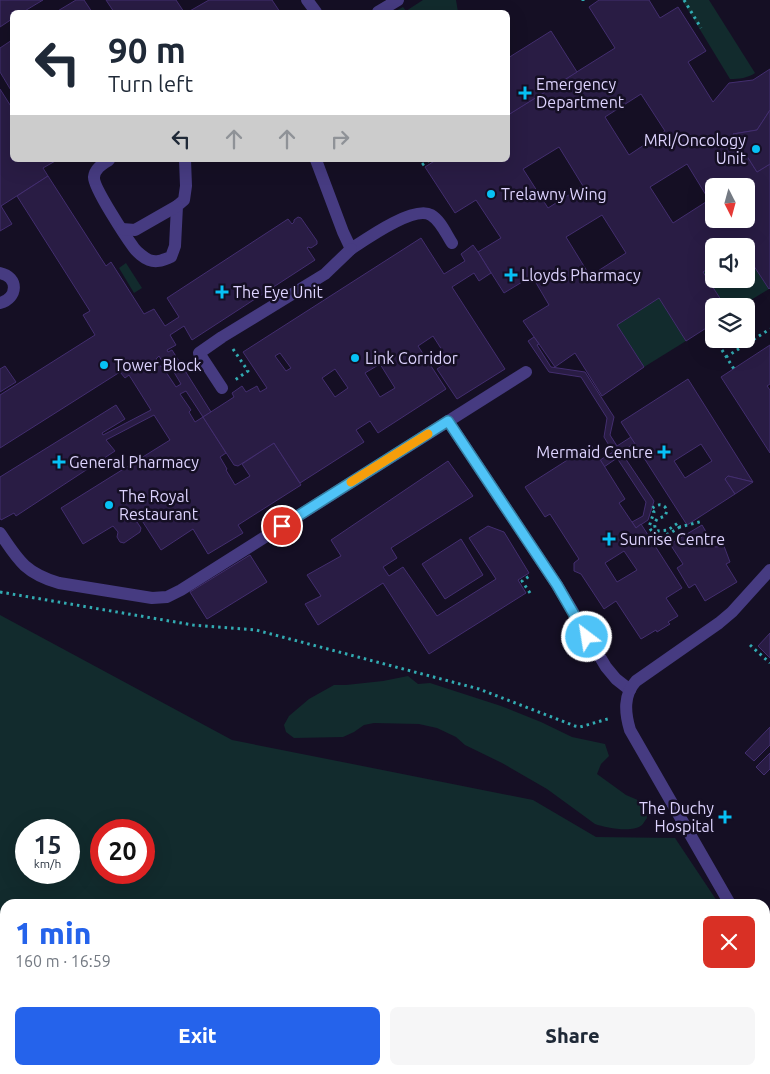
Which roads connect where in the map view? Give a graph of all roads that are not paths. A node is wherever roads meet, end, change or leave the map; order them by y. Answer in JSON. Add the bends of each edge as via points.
{"nodes":[{"id":1,"x":398,"y":0,"type":"edge"},
{"id":2,"x":381,"y":10,"type":"edge"},
{"id":3,"x":106,"y":162,"type":"edge"},
{"id":4,"x":184,"y":162,"type":"edge"},
{"id":5,"x":317,"y":162,"type":"edge"},
{"id":6,"x":177,"y":206,"type":"junction"},
{"id":7,"x":122,"y":229,"type":"junction"},
{"id":8,"x":452,"y":243,"type":"dead end"},
{"id":9,"x":351,"y":249,"type":"junction"},
{"id":10,"x":0,"y":274,"type":"edge"},
{"id":11,"x":0,"y":303,"type":"edge"},
{"id":12,"x":526,"y":372,"type":"dead end"},
{"id":13,"x":222,"y":388,"type":"dead end"},
{"id":14,"x":448,"y":421,"type":"junction"},
{"id":15,"x":0,"y":533,"type":"edge"},
{"id":16,"x":770,"y":570,"type":"edge"},
{"id":17,"x":630,"y":690,"type":"junction"},
{"id":18,"x":727,"y":899,"type":"edge"}],
"edges":[{"from":1,"to":2,"type":"street"},
{"from":3,"to":7,"type":"street","via":[[96,171],[95,181]]},
{"from":4,"to":6,"type":"street","via":[[184,200]]},
{"from":5,"to":9,"type":"street"},
{"from":6,"to":7,"type":"street","via":[[135,230]]},
{"from":6,"to":7,"type":"street","via":[[175,246],[171,257],[157,262],[147,260],[135,250]]},
{"from":8,"to":9,"type":"street","via":[[431,215],[416,213]]},
{"from":9,"to":13,"type":"street","via":[[325,274],[200,353]]},
{"from":10,"to":11,"type":"street","via":[[10,278],[14,290],[12,297]]},
{"from":12,"to":14,"type":"street"},
{"from":14,"to":15,"type":"street","via":[[167,597],[152,598],[46,579],[26,568]]},
{"from":14,"to":17,"type":"street","via":[[557,585],[606,667]]},
{"from":16,"to":17,"type":"street","via":[[732,612],[642,676]]},
{"from":17,"to":18,"type":"street","via":[[626,704],[630,730]]}]}
